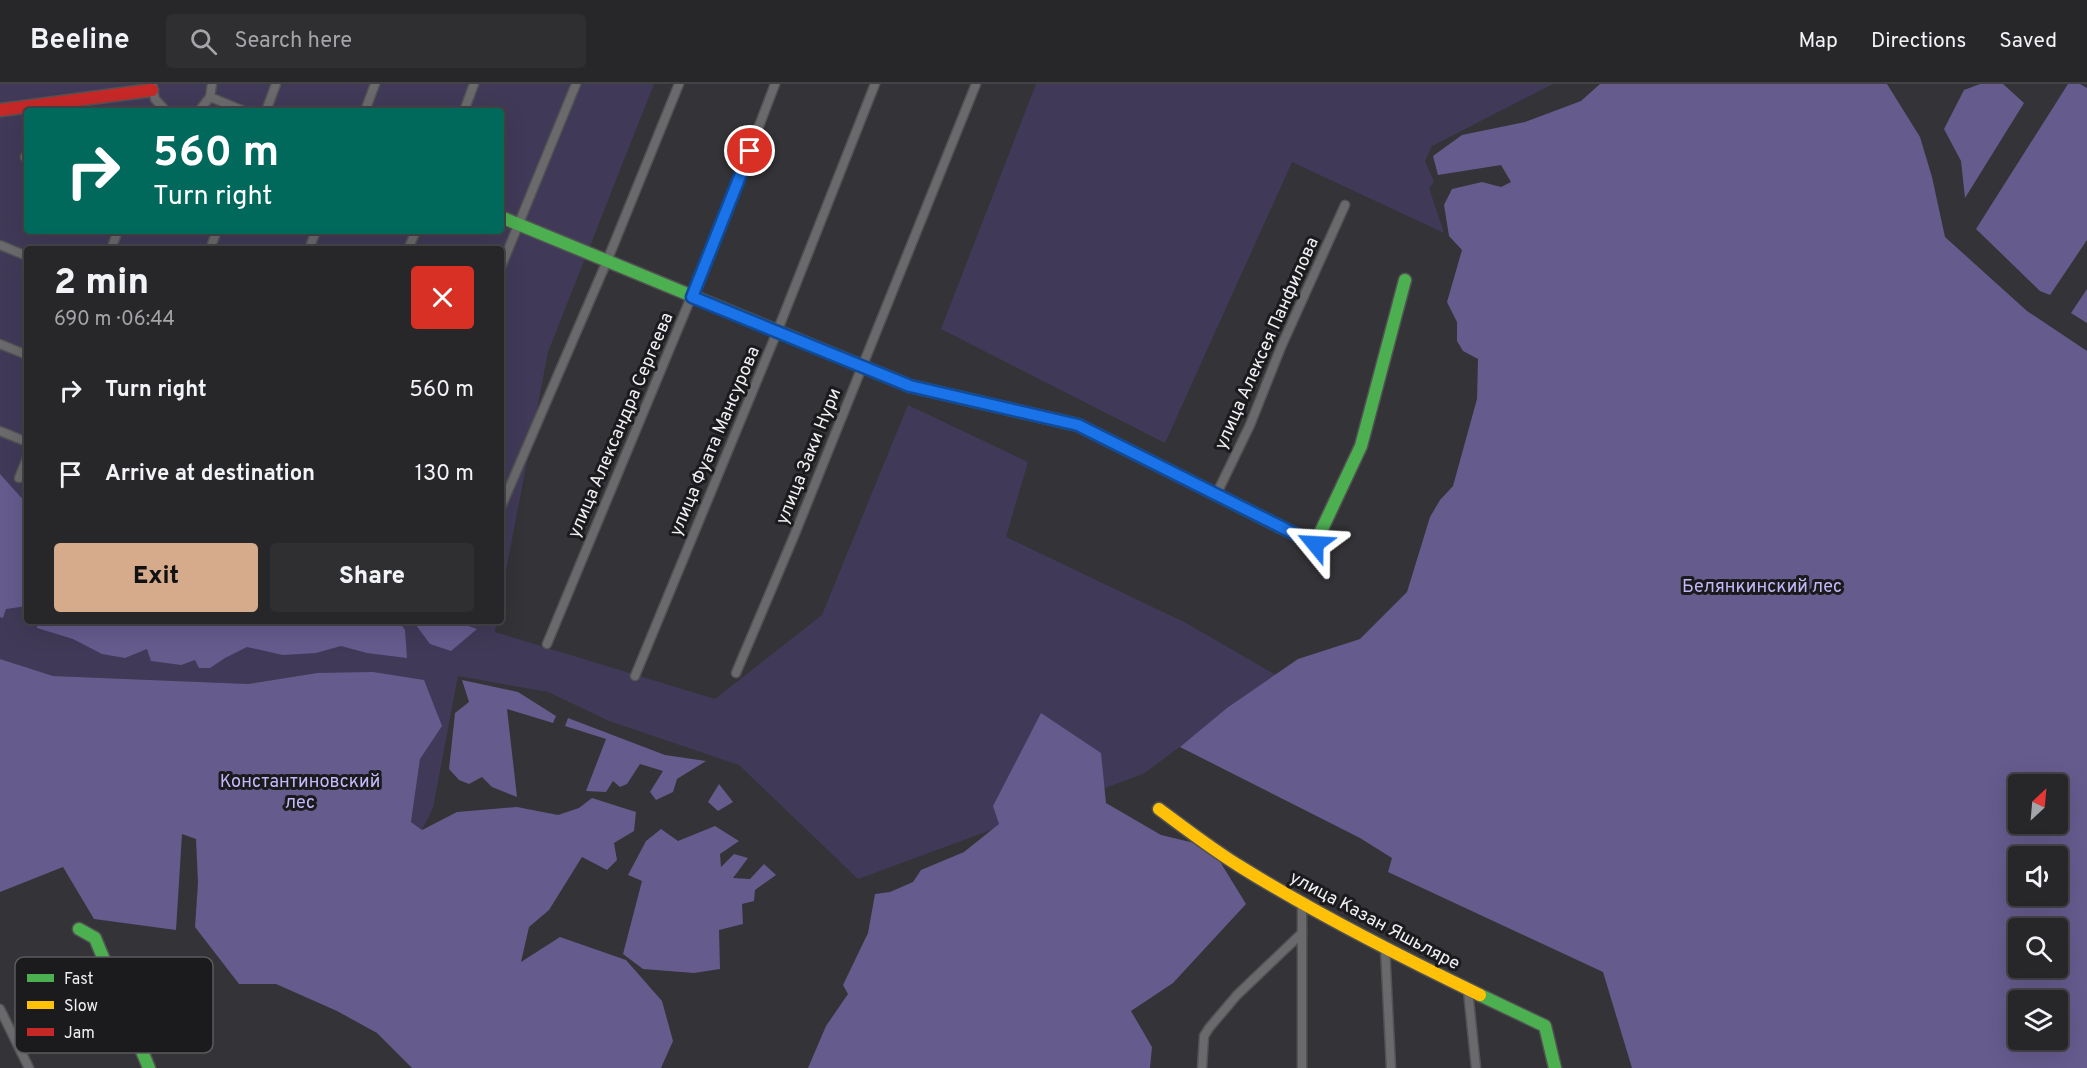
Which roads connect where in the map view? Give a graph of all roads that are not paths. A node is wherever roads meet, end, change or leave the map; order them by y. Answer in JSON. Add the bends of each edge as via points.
{"nodes":[{"id":1,"x":212,"y":84,"type":"edge"},
{"id":2,"x":276,"y":84,"type":"edge"},
{"id":3,"x":375,"y":84,"type":"edge"},
{"id":4,"x":474,"y":84,"type":"edge"},
{"id":5,"x":576,"y":84,"type":"edge"},
{"id":6,"x":679,"y":84,"type":"edge"},
{"id":7,"x":775,"y":84,"type":"edge"},
{"id":8,"x":874,"y":84,"type":"edge"},
{"id":9,"x":976,"y":84,"type":"edge"},
{"id":10,"x":152,"y":87,"type":"edge"},
{"id":11,"x":210,"y":97,"type":"junction"},
{"id":12,"x":163,"y":108,"type":"edge"},
{"id":13,"x":203,"y":108,"type":"edge"},
{"id":14,"x":237,"y":108,"type":"edge"},
{"id":15,"x":267,"y":108,"type":"edge"},
{"id":16,"x":366,"y":108,"type":"edge"},
{"id":17,"x":465,"y":108,"type":"edge"},
{"id":18,"x":0,"y":110,"type":"edge"},
{"id":19,"x":1345,"y":205,"type":"dead end"},
{"id":20,"x":504,"y":218,"type":"edge"},
{"id":21,"x":518,"y":224,"type":"junction"},
{"id":22,"x":0,"y":245,"type":"edge"},
{"id":23,"x":24,"y":255,"type":"edge"},
{"id":24,"x":504,"y":259,"type":"edge"},
{"id":25,"x":607,"y":261,"type":"junction"},
{"id":26,"x":1405,"y":280,"type":"dead end"},
{"id":27,"x":692,"y":297,"type":"junction"},
{"id":28,"x":777,"y":332,"type":"junction"},
{"id":29,"x":0,"y":344,"type":"edge"},
{"id":30,"x":24,"y":354,"type":"edge"},
{"id":31,"x":862,"y":367,"type":"junction"},
{"id":32,"x":0,"y":431,"type":"edge"},
{"id":33,"x":24,"y":441,"type":"edge"},
{"id":34,"x":24,"y":466,"type":"edge"},
{"id":35,"x":19,"y":478,"type":"dead end"},
{"id":36,"x":1216,"y":495,"type":"junction"},
{"id":37,"x":504,"y":500,"type":"edge"},
{"id":38,"x":547,"y":644,"type":"dead end"},
{"id":39,"x":736,"y":673,"type":"dead end"},
{"id":40,"x":634,"y":676,"type":"dead end"},
{"id":41,"x":1159,"y":809,"type":"dead end"},
{"id":42,"x":1302,"y":902,"type":"junction"},
{"id":43,"x":79,"y":929,"type":"dead end"},
{"id":44,"x":1302,"y":933,"type":"junction"},
{"id":45,"x":1385,"y":947,"type":"junction"},
{"id":46,"x":103,"y":957,"type":"edge"},
{"id":47,"x":1468,"y":990,"type":"junction"},
{"id":48,"x":0,"y":1009,"type":"edge"},
{"id":49,"x":15,"y":1040,"type":"edge"},
{"id":50,"x":22,"y":1053,"type":"edge"},
{"id":51,"x":143,"y":1053,"type":"edge"},
{"id":52,"x":29,"y":1068,"type":"edge"},
{"id":53,"x":149,"y":1068,"type":"edge"},
{"id":54,"x":1202,"y":1068,"type":"edge"},
{"id":55,"x":1302,"y":1068,"type":"edge"},
{"id":56,"x":1391,"y":1068,"type":"edge"},
{"id":57,"x":1476,"y":1068,"type":"edge"},
{"id":58,"x":1555,"y":1068,"type":"edge"}],
"edges":[{"from":1,"to":11,"type":"street"},
{"from":2,"to":15,"type":"street"},
{"from":3,"to":16,"type":"street"},
{"from":4,"to":17,"type":"street"},
{"from":5,"to":21,"type":"street"},
{"from":6,"to":25,"type":"street"},
{"from":7,"to":27,"type":"street","name":"улица Александра Сергеева"},
{"from":8,"to":28,"type":"street","name":"улица Фуата Мансурова"},
{"from":9,"to":31,"type":"street","name":"улица Заки Нури"},
{"from":10,"to":12,"type":"street","via":[[155,99]]},
{"from":10,"to":18,"type":"street"},
{"from":11,"to":13,"type":"street"},
{"from":11,"to":14,"type":"street"},
{"from":19,"to":36,"type":"street","name":"улица Алексея Панфилова"},
{"from":20,"to":21,"type":"street"},
{"from":21,"to":24,"type":"street"},
{"from":21,"to":25,"type":"street"},
{"from":22,"to":23,"type":"street"},
{"from":25,"to":27,"type":"street"},
{"from":25,"to":37,"type":"street"},
{"from":26,"to":36,"type":"street","via":[[1361,446],[1315,544]]},
{"from":27,"to":28,"type":"street"},
{"from":27,"to":38,"type":"street","name":"улица Александра Сергеева"},
{"from":28,"to":31,"type":"street"},
{"from":28,"to":40,"type":"street","name":"улица Фуата Мансурова"},
{"from":29,"to":30,"type":"street"},
{"from":31,"to":36,"type":"street","via":[[910,386],[1078,425]]},
{"from":31,"to":39,"type":"street","name":"улица Заки Нури"},
{"from":32,"to":33,"type":"street"},
{"from":34,"to":35,"type":"street"},
{"from":41,"to":42,"type":"street","name":"улица Казан Яшьляре","via":[[1239,865]]},
{"from":42,"to":44,"type":"street"},
{"from":42,"to":45,"type":"street","name":"улица Казан Яшьляре"},
{"from":43,"to":46,"type":"street","via":[[95,938]]},
{"from":44,"to":54,"type":"street","via":[[1237,995],[1209,1028],[1204,1036]]},
{"from":44,"to":55,"type":"street"},
{"from":45,"to":47,"type":"street","name":"улица Казан Яшьляре"},
{"from":45,"to":56,"type":"street"},
{"from":47,"to":57,"type":"street"},
{"from":47,"to":58,"type":"street","name":"улица Казан Яшьляре","via":[[1545,1026]]},
{"from":48,"to":49,"type":"street"},
{"from":50,"to":52,"type":"street"},
{"from":51,"to":53,"type":"street"}]}
